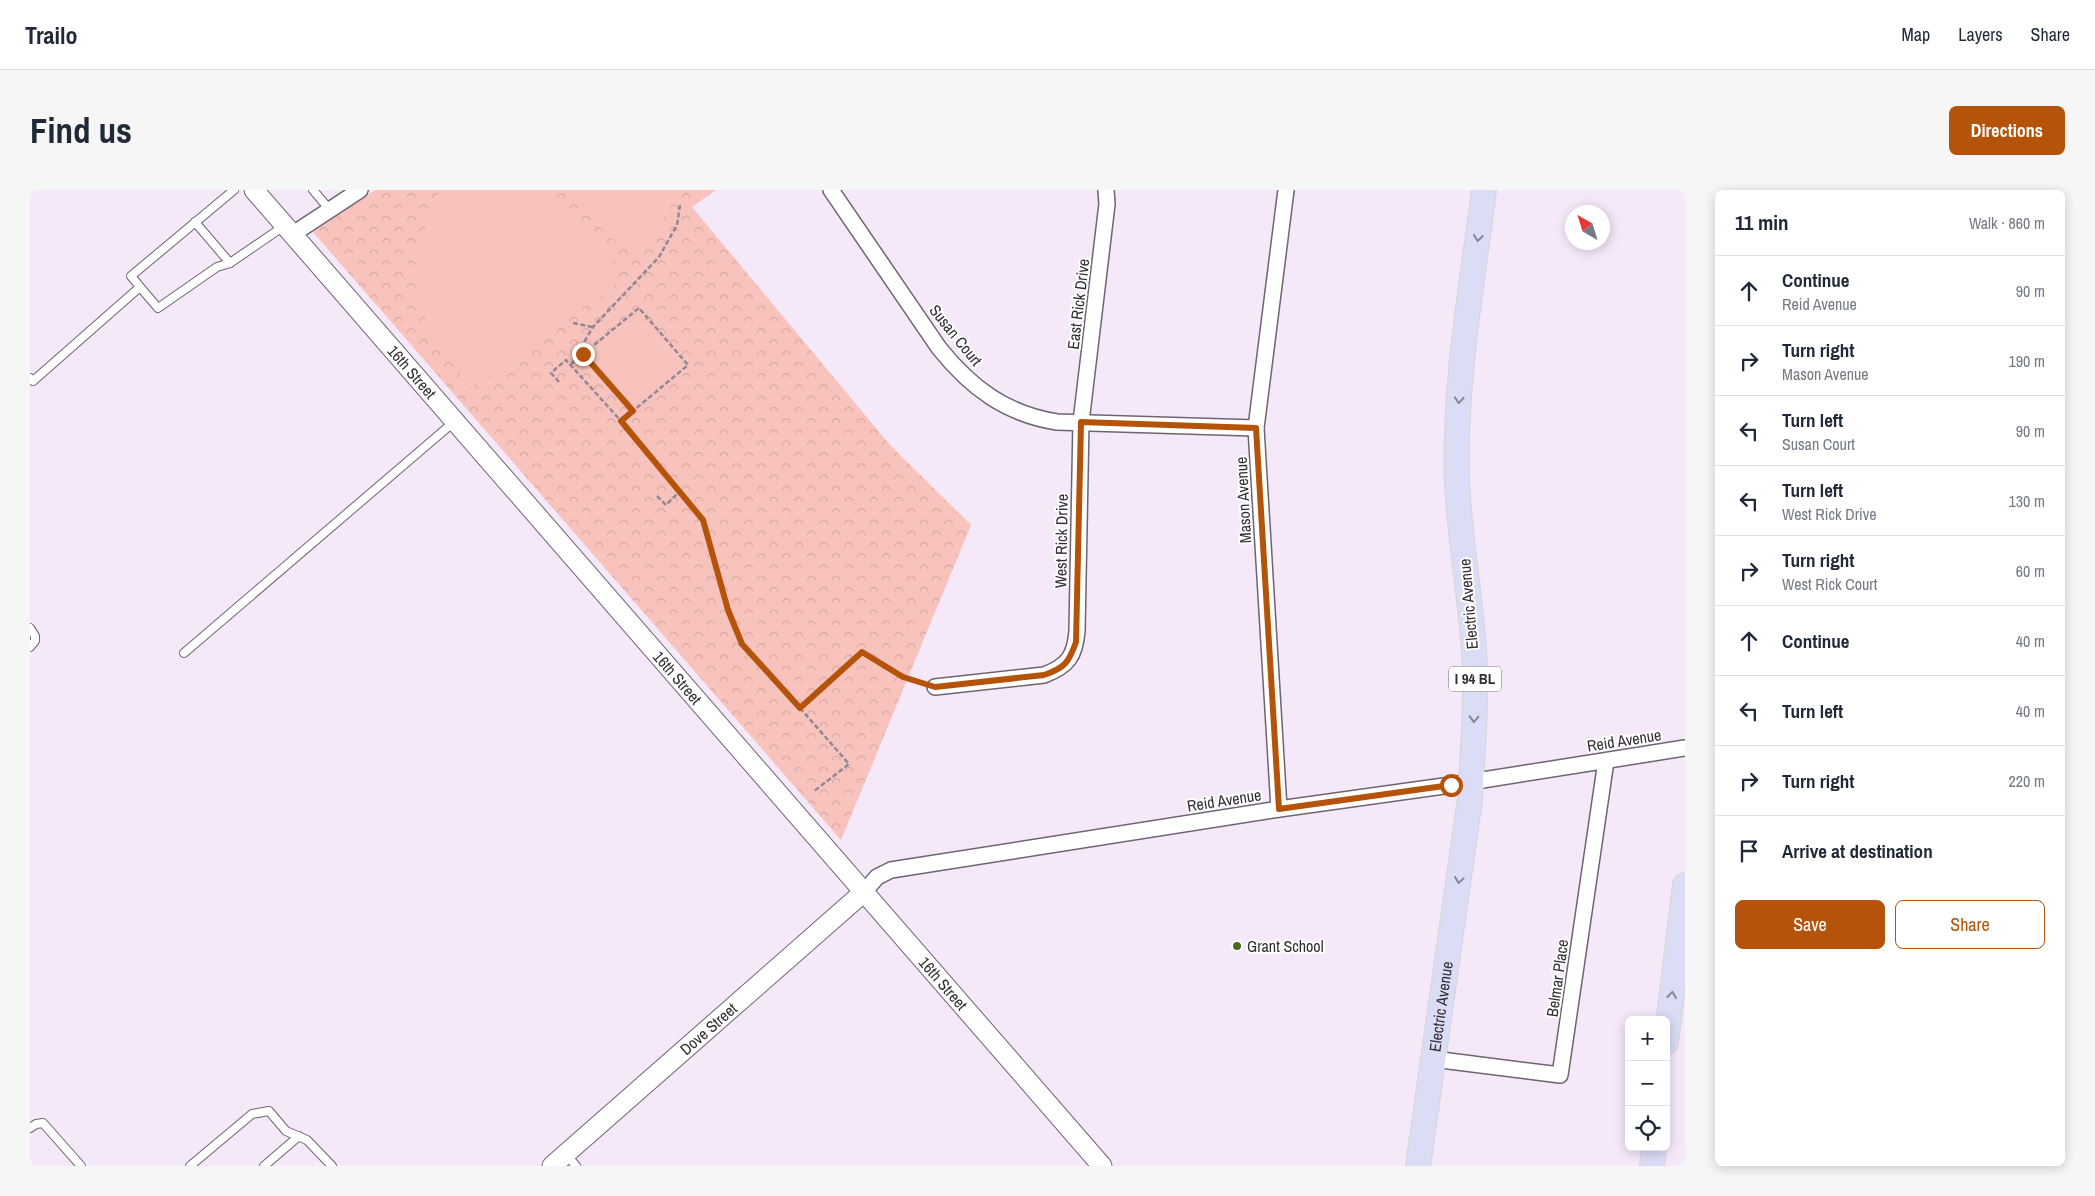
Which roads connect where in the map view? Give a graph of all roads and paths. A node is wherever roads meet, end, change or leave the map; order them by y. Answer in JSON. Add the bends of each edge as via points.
{"nodes":[{"id":1,"x":234,"y":190,"type":"edge"},
{"id":2,"x":254,"y":190,"type":"edge"},
{"id":3,"x":313,"y":190,"type":"edge"},
{"id":4,"x":360,"y":190,"type":"edge"},
{"id":5,"x":831,"y":190,"type":"edge"},
{"id":6,"x":1106,"y":190,"type":"edge"},
{"id":7,"x":1286,"y":190,"type":"edge"},
{"id":8,"x":1484,"y":190,"type":"edge"},
{"id":9,"x":680,"y":204,"type":"dead end"},
{"id":10,"x":330,"y":210,"type":"junction"},
{"id":11,"x":196,"y":222,"type":"junction"},
{"id":12,"x":289,"y":230,"type":"junction"},
{"id":13,"x":230,"y":263,"type":"junction"},
{"id":14,"x":140,"y":287,"type":"junction"},
{"id":15,"x":573,"y":323,"type":"dead end"},
{"id":16,"x":593,"y":327,"type":"junction"},
{"id":17,"x":583,"y":354,"type":"junction"},
{"id":18,"x":571,"y":364,"type":"junction"},
{"id":19,"x":30,"y":378,"type":"edge"},
{"id":20,"x":559,"y":382,"type":"dead end"},
{"id":21,"x":633,"y":411,"type":"junction"},
{"id":22,"x":455,"y":421,"type":"junction"},
{"id":23,"x":621,"y":421,"type":"junction"},
{"id":24,"x":1081,"y":422,"type":"junction"},
{"id":25,"x":1256,"y":428,"type":"junction"},
{"id":26,"x":680,"y":491,"type":"junction"},
{"id":27,"x":658,"y":496,"type":"dead end"},
{"id":28,"x":30,"y":628,"type":"edge"},
{"id":29,"x":30,"y":647,"type":"edge"},
{"id":30,"x":184,"y":653,"type":"dead end"},
{"id":31,"x":935,"y":687,"type":"joint"},
{"id":32,"x":800,"y":708,"type":"junction"},
{"id":33,"x":1685,"y":748,"type":"edge"},
{"id":34,"x":1606,"y":761,"type":"junction"},
{"id":35,"x":1471,"y":781,"type":"junction"},
{"id":36,"x":813,"y":792,"type":"dead end"},
{"id":37,"x":1279,"y":809,"type":"junction"},
{"id":38,"x":1685,"y":885,"type":"edge"},
{"id":39,"x":865,"y":891,"type":"junction"},
{"id":40,"x":1669,"y":1016,"type":"edge"},
{"id":41,"x":1434,"y":1059,"type":"junction"},
{"id":42,"x":30,"y":1128,"type":"edge"},
{"id":43,"x":298,"y":1136,"type":"junction"},
{"id":44,"x":1654,"y":1151,"type":"edge"},
{"id":45,"x":564,"y":1162,"type":"edge"},
{"id":46,"x":81,"y":1166,"type":"edge"},
{"id":47,"x":190,"y":1166,"type":"edge"},
{"id":48,"x":264,"y":1166,"type":"edge"},
{"id":49,"x":332,"y":1166,"type":"edge"},
{"id":50,"x":1102,"y":1166,"type":"edge"},
{"id":51,"x":1418,"y":1166,"type":"edge"},
{"id":52,"x":1652,"y":1166,"type":"edge"}],
"edges":[{"from":1,"to":11,"type":"lane"},
{"from":2,"to":12,"type":"street","name":"16th Street"},
{"from":3,"to":10,"type":"lane"},
{"from":4,"to":10,"type":"street"},
{"from":5,"to":24,"type":"street","name":"Susan Court","via":[[955,368],[985,393],[1013,410],[1034,418]]},
{"from":6,"to":24,"type":"street","name":"East Rick Drive"},
{"from":7,"to":25,"type":"street","name":"Mason Avenue"},
{"from":8,"to":35,"type":"main road","name":"Electric Avenue","number":"I 94 BL","one_way":true,"via":[[1462,370],[1457,441],[1457,481],[1475,674]]},
{"from":9,"to":16,"type":"path","via":[[677,224],[659,257]]},
{"from":10,"to":12,"type":"street"},
{"from":11,"to":13,"type":"lane"},
{"from":11,"to":14,"type":"lane","via":[[131,276]]},
{"from":12,"to":13,"type":"lane"},
{"from":12,"to":22,"type":"street","name":"16th Street"},
{"from":13,"to":14,"type":"lane","via":[[217,267],[158,308]]},
{"from":14,"to":19,"type":"lane","via":[[33,381]]},
{"from":15,"to":16,"type":"path"},
{"from":16,"to":18,"type":"path"},
{"from":17,"to":18,"type":"path"},
{"from":17,"to":21,"type":"path"},
{"from":17,"to":21,"type":"path","via":[[639,308],[688,365]]},
{"from":18,"to":20,"type":"path","via":[[566,360],[551,372]]},
{"from":18,"to":23,"type":"path"},
{"from":21,"to":23,"type":"path"},
{"from":22,"to":30,"type":"lane"},
{"from":22,"to":39,"type":"street","name":"16th Street"},
{"from":23,"to":26,"type":"path"},
{"from":24,"to":25,"type":"street","name":"Susan Court"},
{"from":24,"to":31,"type":"street","name":"West Rick Drive","via":[[1077,632],[1070,660],[1044,675]]},
{"from":25,"to":37,"type":"street","name":"Mason Avenue"},
{"from":26,"to":27,"type":"path","via":[[666,505]]},
{"from":26,"to":32,"type":"path","via":[[703,520],[728,610],[742,644]]},
{"from":28,"to":29,"type":"lane","via":[[35,641]]},
{"from":31,"to":32,"type":"path","via":[[903,677],[862,652]]},
{"from":32,"to":36,"type":"path","via":[[850,764]]},
{"from":33,"to":34,"type":"street","name":"Reid Avenue"},
{"from":34,"to":35,"type":"street","name":"Reid Avenue"},
{"from":34,"to":41,"type":"street","name":"Belmar Place","via":[[1560,1075]]},
{"from":35,"to":37,"type":"street","name":"Reid Avenue"},
{"from":35,"to":41,"type":"main road","name":"Electric Avenue","number":"I 94 BL","one_way":true},
{"from":37,"to":39,"type":"street","name":"Reid Avenue","via":[[891,870],[877,877]]},
{"from":40,"to":38,"type":"main road","one_way":true},
{"from":39,"to":45,"type":"street","name":"Dove Street"},
{"from":39,"to":50,"type":"street","name":"16th Street"},
{"from":41,"to":51,"type":"main road","name":"Electric Avenue","number":"I 94 BL"},
{"from":42,"to":46,"type":"lane","via":[[43,1123]]},
{"from":43,"to":47,"type":"lane","via":[[286,1131],[269,1111],[252,1114]]},
{"from":43,"to":48,"type":"lane"},
{"from":43,"to":49,"type":"lane","via":[[307,1140]]},
{"from":44,"to":52,"type":"main road"}]}
